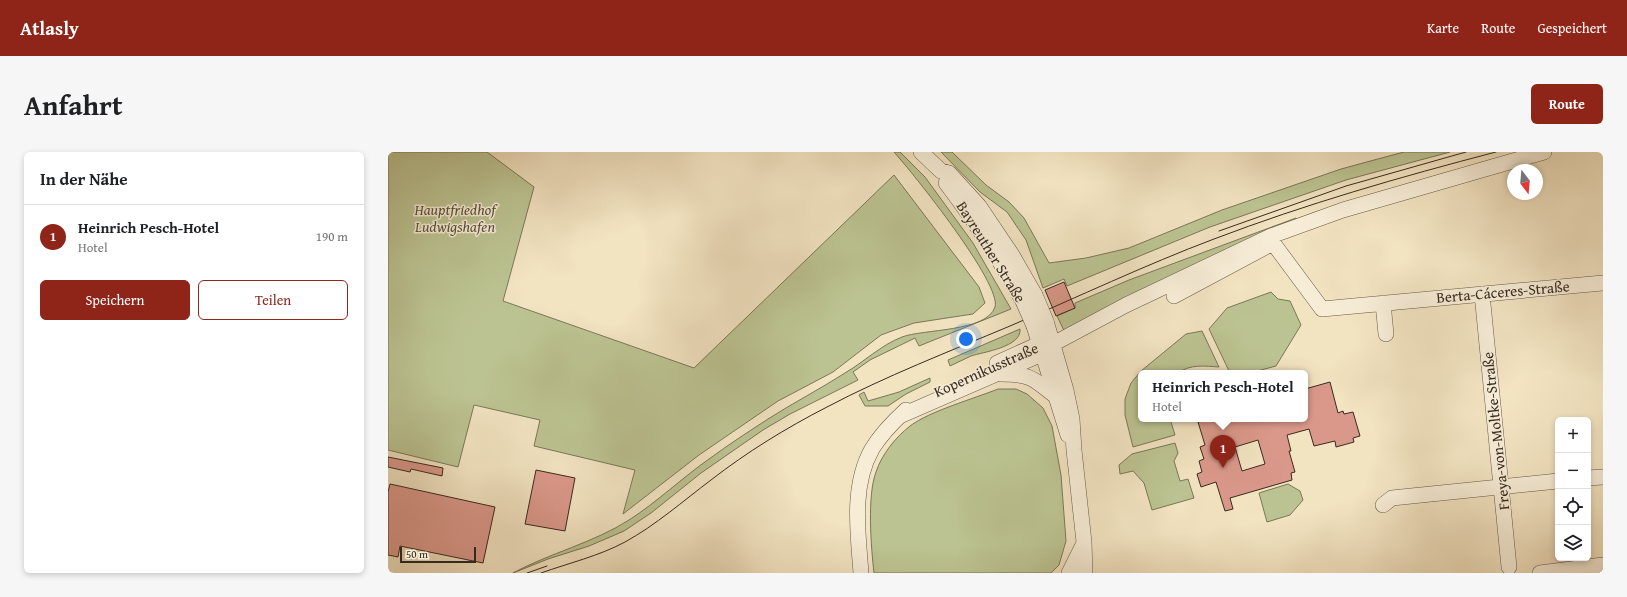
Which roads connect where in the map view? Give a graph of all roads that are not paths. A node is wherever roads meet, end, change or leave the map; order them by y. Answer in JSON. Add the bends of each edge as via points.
{"nodes":[{"id":1,"x":921,"y":152,"type":"edge"},
{"id":2,"x":1544,"y":152,"type":"edge"},
{"id":3,"x":1603,"y":283,"type":"edge"},
{"id":4,"x":1482,"y":294,"type":"junction"},
{"id":5,"x":1174,"y":296,"type":"dead end"},
{"id":6,"x":1383,"y":303,"type":"junction"},
{"id":7,"x":1386,"y":334,"type":"dead end"},
{"id":8,"x":1045,"y":347,"type":"junction"},
{"id":9,"x":995,"y":374,"type":"junction"},
{"id":10,"x":1054,"y":395,"type":"junction"},
{"id":11,"x":900,"y":416,"type":"junction"},
{"id":12,"x":1074,"y":450,"type":"junction"},
{"id":13,"x":1603,"y":477,"type":"edge"},
{"id":14,"x":1591,"y":478,"type":"edge"},
{"id":15,"x":1555,"y":482,"type":"edge"},
{"id":16,"x":1501,"y":487,"type":"junction"},
{"id":17,"x":1383,"y":505,"type":"dead end"},
{"id":18,"x":1084,"y":542,"type":"junction"},
{"id":19,"x":1603,"y":565,"type":"edge"},
{"id":20,"x":1509,"y":567,"type":"dead end"},
{"id":21,"x":861,"y":573,"type":"edge"},
{"id":22,"x":1069,"y":573,"type":"edge"},
{"id":23,"x":1085,"y":573,"type":"edge"},
{"id":24,"x":1093,"y":573,"type":"edge"},
{"id":25,"x":1540,"y":573,"type":"edge"}],
"edges":[{"from":1,"to":8,"type":"street","name":"Bayreuther Straße","bridge":true,"via":[[941,171],[942,179],[973,219],[1010,277],[1029,298],[1040,323]]},
{"from":2,"to":8,"type":"street","via":[[1343,210],[1271,236]]},
{"from":3,"to":4,"type":"street","name":"Berta-Cáceres-Straße"},
{"from":4,"to":6,"type":"street","name":"Berta-Cáceres-Straße"},
{"from":4,"to":16,"type":"street","name":"Freya-von-Moltke-Straße"},
{"from":5,"to":6,"type":"street","name":"Berta-Cáceres-Straße","via":[[1273,243],[1322,309]]},
{"from":6,"to":7,"type":"street"},
{"from":8,"to":9,"type":"street","name":"Kopernikusstraße"},
{"from":8,"to":10,"type":"street","name":"Bayreuther Straße"},
{"from":8,"to":11,"type":"street","name":"Kopernikusstraße","via":[[928,395],[911,405]]},
{"from":8,"to":12,"type":"street","name":"Bayreuther Straße","via":[[1066,390],[1072,419]]},
{"from":9,"to":10,"type":"street","via":[[1020,374],[1032,378]]},
{"from":9,"to":11,"type":"street","name":"Kopernikusstraße"},
{"from":10,"to":12,"type":"street","name":"Bayreuther Straße"},
{"from":11,"to":21,"type":"street","name":"Kopernikusstraße","via":[[887,428],[872,449],[859,488]]},
{"from":12,"to":18,"type":"street","name":"Bayreuther Straße"},
{"from":13,"to":14,"type":"street"},
{"from":15,"to":16,"type":"street"},
{"from":16,"to":17,"type":"street","via":[[1392,498]]},
{"from":16,"to":20,"type":"street","name":"Freya-von-Moltke-Straße"},
{"from":18,"to":22,"type":"street"},
{"from":18,"to":23,"type":"street","name":"Bayreuther Straße"},
{"from":18,"to":24,"type":"street","name":"Bayreuther Straße"},
{"from":19,"to":25,"type":"street"}]}
